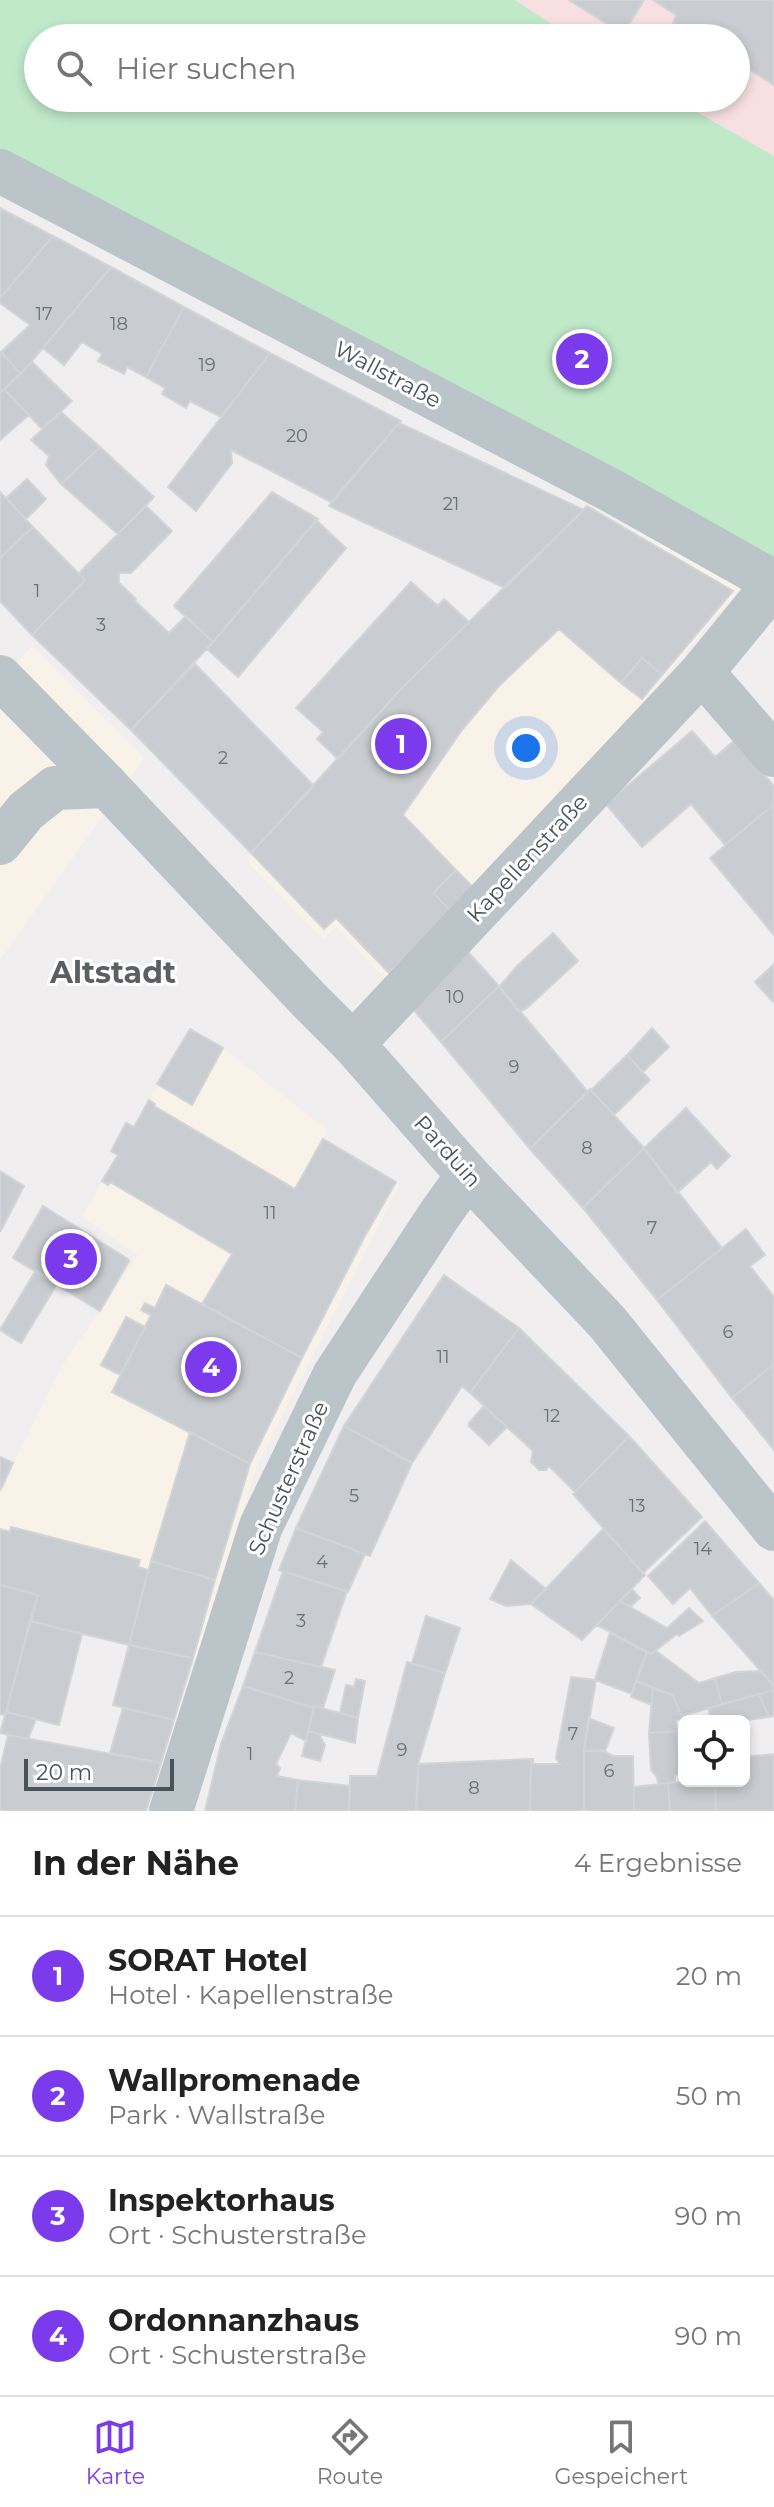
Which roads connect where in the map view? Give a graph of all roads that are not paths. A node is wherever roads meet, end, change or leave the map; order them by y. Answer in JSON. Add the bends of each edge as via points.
{"nodes":[{"id":1,"x":0,"y":171,"type":"edge"},
{"id":2,"x":774,"y":583,"type":"edge"},
{"id":3,"x":702,"y":672,"type":"junction"},
{"id":4,"x":0,"y":677,"type":"edge"},
{"id":5,"x":774,"y":755,"type":"edge"},
{"id":6,"x":107,"y":786,"type":"junction"},
{"id":7,"x":0,"y":843,"type":"edge"},
{"id":8,"x":353,"y":1044,"type":"junction"},
{"id":9,"x":468,"y":1175,"type":"junction"},
{"id":10,"x":774,"y":1529,"type":"edge"},
{"id":11,"x":171,"y":1811,"type":"edge"}],
"edges":[{"from":1,"to":2,"type":"street","name":"Wallstraße","via":[[600,484]]},
{"from":2,"to":3,"type":"street","name":"Kapellenstraße"},
{"from":3,"to":5,"type":"street"},
{"from":3,"to":8,"type":"street","name":"Kapellenstraße"},
{"from":4,"to":6,"type":"street","name":"Parduin"},
{"from":6,"to":7,"type":"street","via":[[55,788],[26,811]]},
{"from":6,"to":8,"type":"street","name":"Parduin"},
{"from":8,"to":9,"type":"street","name":"Parduin"},
{"from":9,"to":10,"type":"street","name":"Parduin","via":[[607,1322]]},
{"from":9,"to":11,"type":"street","name":"Schusterstraße","via":[[335,1374],[261,1526]]}]}
